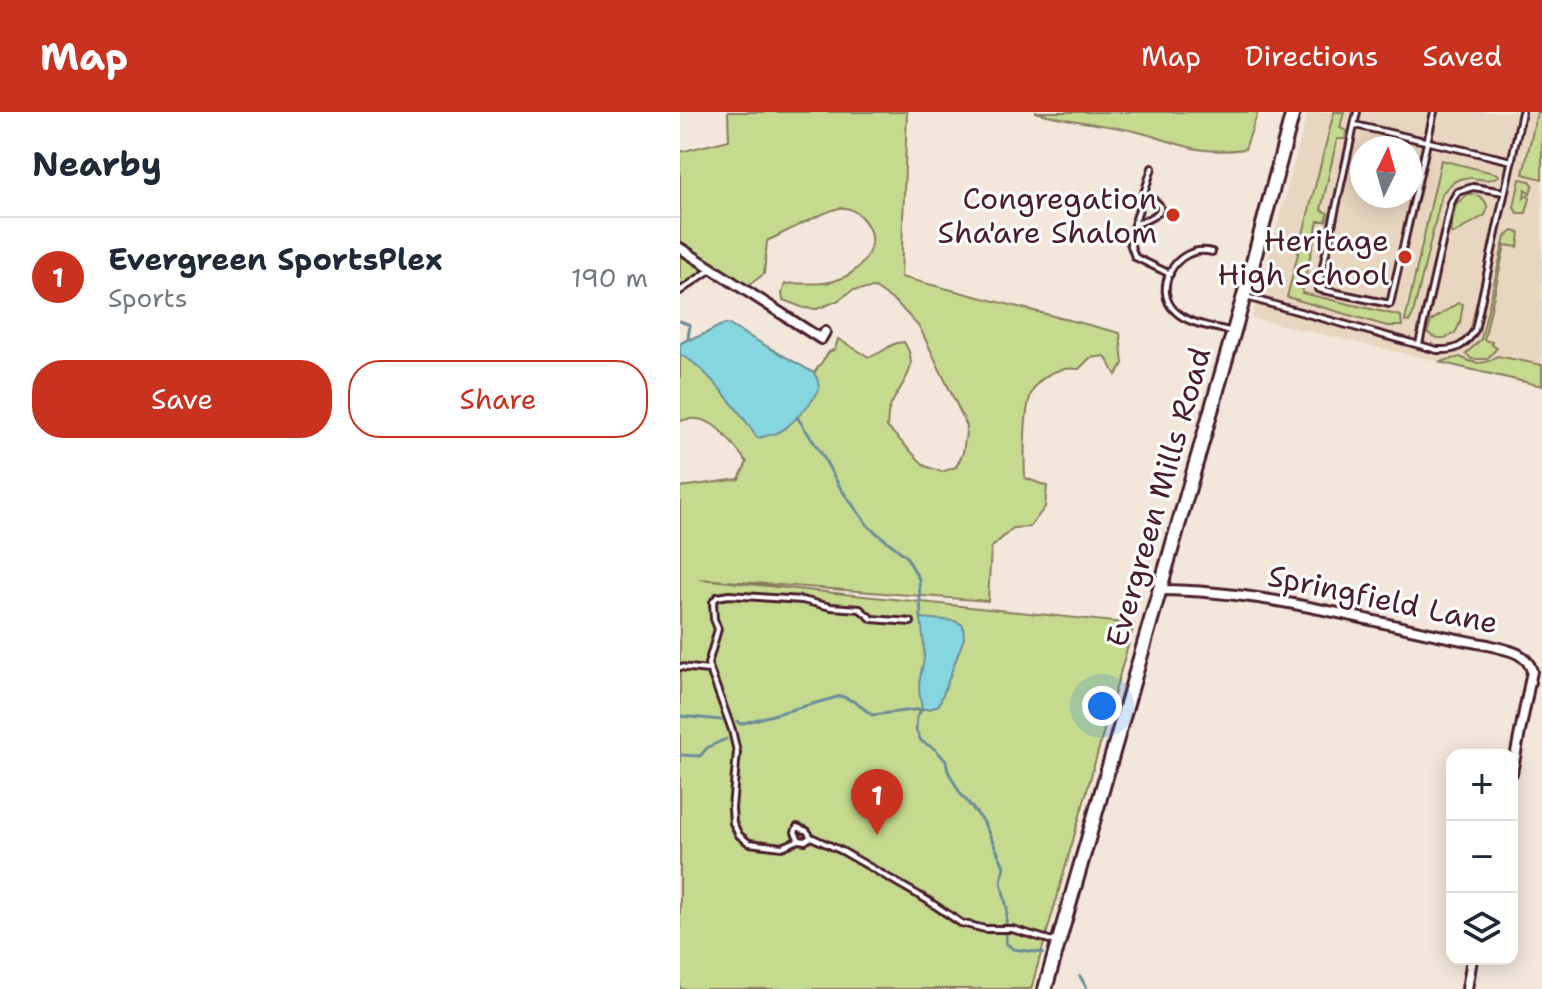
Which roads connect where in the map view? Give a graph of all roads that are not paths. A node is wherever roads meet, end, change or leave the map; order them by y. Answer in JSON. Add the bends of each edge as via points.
{"nodes":[{"id":1,"x":1293,"y":112,"type":"edge"},
{"id":2,"x":1357,"y":112,"type":"edge"},
{"id":3,"x":1434,"y":112,"type":"edge"},
{"id":4,"x":1522,"y":112,"type":"edge"},
{"id":5,"x":1354,"y":125,"type":"junction"},
{"id":6,"x":1428,"y":142,"type":"junction"},
{"id":7,"x":1512,"y":161,"type":"junction"},
{"id":8,"x":1152,"y":168,"type":"dead end"},
{"id":9,"x":1504,"y":192,"type":"junction"},
{"id":10,"x":1142,"y":195,"type":"junction"},
{"id":11,"x":1134,"y":225,"type":"junction"},
{"id":12,"x":680,"y":248,"type":"edge"},
{"id":13,"x":1212,"y":252,"type":"dead end"},
{"id":14,"x":710,"y":270,"type":"junction"},
{"id":15,"x":1170,"y":274,"type":"junction"},
{"id":16,"x":680,"y":291,"type":"edge"},
{"id":17,"x":1244,"y":296,"type":"junction"},
{"id":18,"x":825,"y":332,"type":"dead end"},
{"id":19,"x":1232,"y":332,"type":"junction"},
{"id":20,"x":1419,"y":344,"type":"junction"},
{"id":21,"x":1159,"y":590,"type":"junction"},
{"id":22,"x":911,"y":622,"type":"dead end"},
{"id":23,"x":680,"y":667,"type":"edge"},
{"id":24,"x":709,"y":670,"type":"junction"},
{"id":25,"x":1517,"y":749,"type":"edge"},
{"id":26,"x":811,"y":837,"type":"junction"},
{"id":27,"x":799,"y":840,"type":"junction"},
{"id":28,"x":1058,"y":943,"type":"junction"},
{"id":29,"x":1471,"y":965,"type":"edge"},
{"id":30,"x":1045,"y":989,"type":"edge"},
{"id":31,"x":1467,"y":989,"type":"edge"}],
"edges":[{"from":1,"to":17,"type":"main road","name":"Evergreen Mills Road"},
{"from":2,"to":5,"type":"lane"},
{"from":3,"to":6,"type":"lane"},
{"from":4,"to":7,"type":"lane"},
{"from":5,"to":6,"type":"lane"},
{"from":5,"to":6,"type":"lane","via":[[1318,289],[1390,304]]},
{"from":6,"to":7,"type":"lane"},
{"from":7,"to":9,"type":"lane"},
{"from":8,"to":10,"type":"lane"},
{"from":9,"to":20,"type":"lane","via":[[1473,187],[1457,192]]},
{"from":9,"to":20,"type":"lane","via":[[1475,330],[1461,347],[1450,351]]},
{"from":10,"to":11,"type":"lane"},
{"from":10,"to":11,"type":"lane","via":[[1158,201],[1159,212]]},
{"from":11,"to":15,"type":"lane","via":[[1130,243],[1135,257]]},
{"from":12,"to":14,"type":"street"},
{"from":13,"to":15,"type":"lane","via":[[1188,253]]},
{"from":14,"to":16,"type":"lane"},
{"from":14,"to":18,"type":"street","via":[[821,339]]},
{"from":15,"to":19,"type":"lane","via":[[1169,303],[1177,313]]},
{"from":17,"to":19,"type":"main road","name":"Evergreen Mills Road"},
{"from":17,"to":20,"type":"lane"},
{"from":19,"to":21,"type":"main road","name":"Evergreen Mills Road"},
{"from":21,"to":25,"type":"street","name":"Springfield Lane","via":[[1270,598],[1523,655],[1532,671]]},
{"from":21,"to":28,"type":"main road","name":"Evergreen Mills Road"},
{"from":22,"to":24,"type":"lane","via":[[872,619],[860,609],[802,600],[717,597],[713,612],[718,629]]},
{"from":23,"to":24,"type":"lane"},
{"from":24,"to":27,"type":"lane","via":[[737,752],[732,808],[739,835],[749,843],[782,847]]},
{"from":26,"to":27,"type":"lane"},
{"from":26,"to":27,"type":"lane","via":[[797,827]]},
{"from":26,"to":28,"type":"lane","via":[[961,923],[1012,929]]},
{"from":28,"to":30,"type":"main road","name":"Evergreen Mills Road"},
{"from":29,"to":31,"type":"street"}]}
